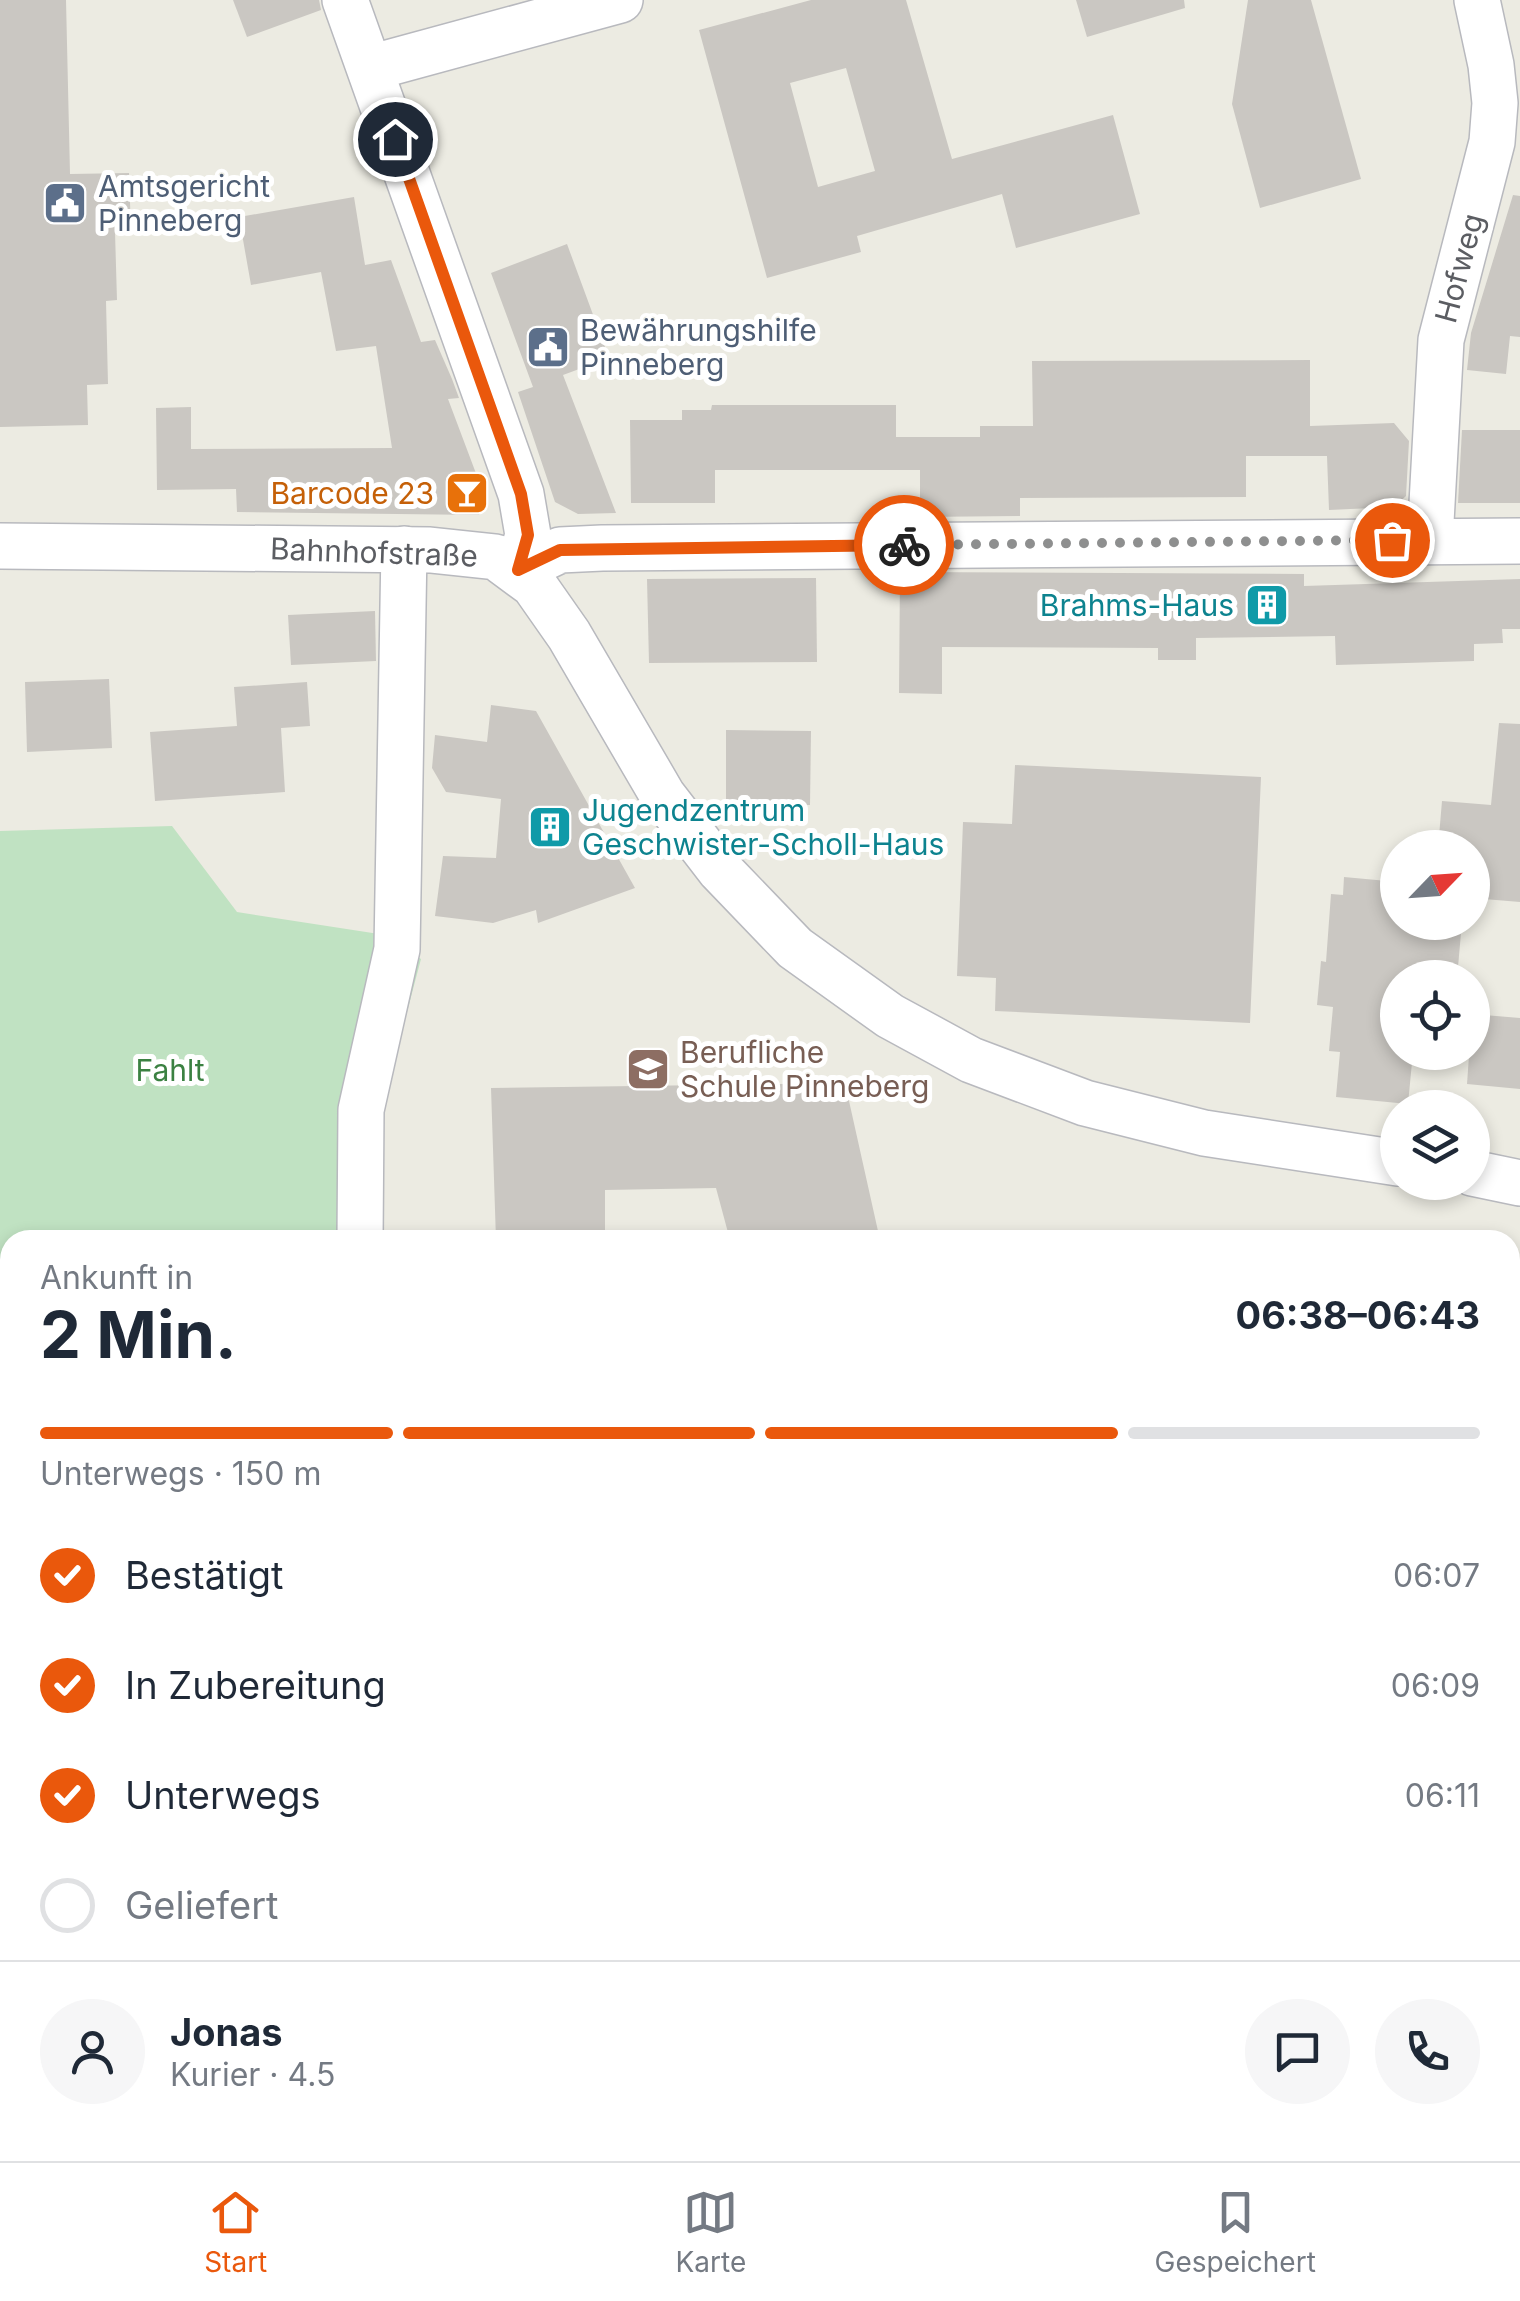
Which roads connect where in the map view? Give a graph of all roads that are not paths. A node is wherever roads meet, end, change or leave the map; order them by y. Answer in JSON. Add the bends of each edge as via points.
{"nodes":[{"id":1,"x":345,"y":0,"type":"edge"},
{"id":2,"x":620,"y":0,"type":"edge"},
{"id":3,"x":1476,"y":0,"type":"edge"},
{"id":4,"x":370,"y":68,"type":"junction"},
{"id":5,"x":1507,"y":88,"type":"edge"},
{"id":6,"x":1430,"y":540,"type":"junction"},
{"id":7,"x":1520,"y":540,"type":"edge"},
{"id":8,"x":0,"y":546,"type":"edge"},
{"id":9,"x":404,"y":550,"type":"junction"},
{"id":10,"x":518,"y":570,"type":"junction"},
{"id":11,"x":1380,"y":1159,"type":"edge"},
{"id":12,"x":1490,"y":1177,"type":"edge"},
{"id":13,"x":1520,"y":1183,"type":"edge"},
{"id":14,"x":360,"y":1230,"type":"edge"}],
"edges":[{"from":1,"to":4,"type":"street"},
{"from":2,"to":4,"type":"street"},
{"from":3,"to":5,"type":"street","name":"Hofweg"},
{"from":4,"to":10,"type":"street","via":[[521,494],[528,535]]},
{"from":5,"to":6,"type":"street","name":"Hofweg","via":[[1441,340]]},
{"from":6,"to":7,"type":"street","name":"Bahnhofstraße"},
{"from":6,"to":10,"type":"street","name":"Bahnhofstraße","via":[[602,548],[560,550]]},
{"from":8,"to":9,"type":"street","name":"Bahnhofstraße"},
{"from":9,"to":10,"type":"street","name":"Bahnhofstraße","via":[[468,552]]},
{"from":9,"to":14,"type":"street","via":[[396,949],[362,1110]]},
{"from":10,"to":11,"type":"street","via":[[547,601],[663,796],[720,870],[795,948],[890,1016],[972,1060],[1085,1104],[1204,1133]]},
{"from":12,"to":13,"type":"street"}]}
